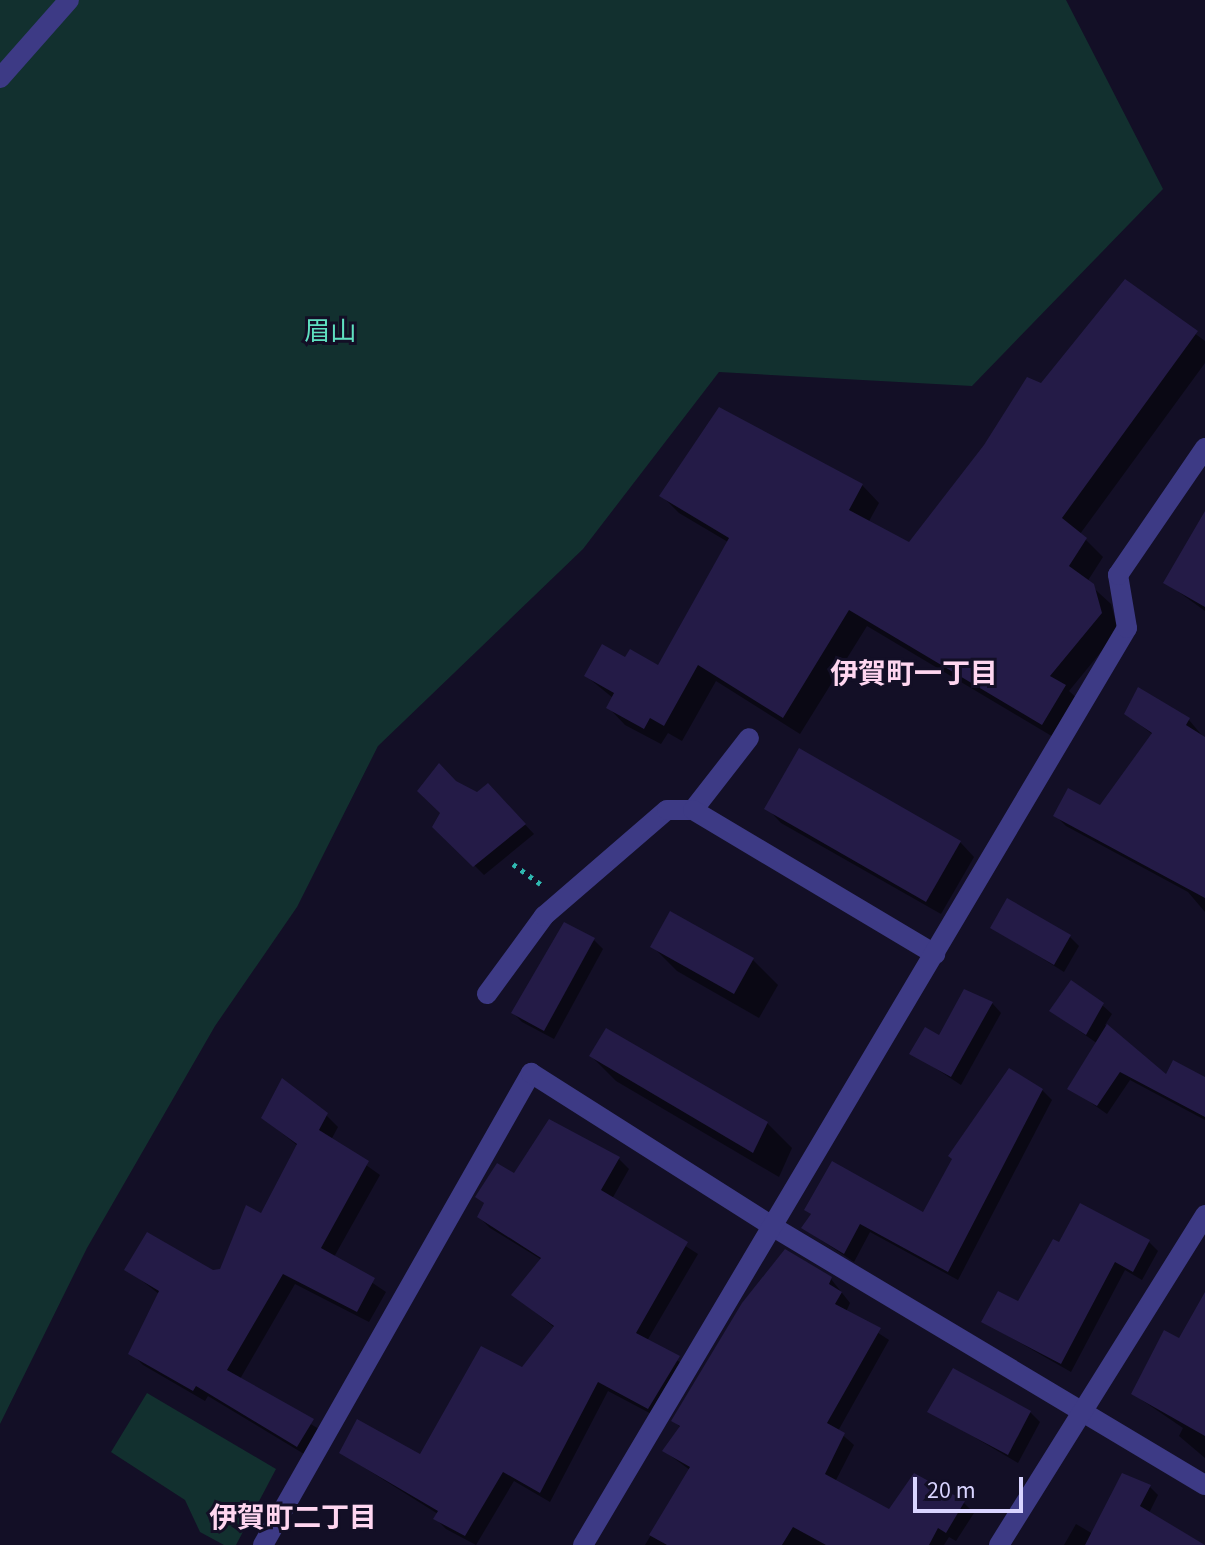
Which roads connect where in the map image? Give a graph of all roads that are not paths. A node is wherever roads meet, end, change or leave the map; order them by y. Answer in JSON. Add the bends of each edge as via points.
{"nodes":[{"id":1,"x":69,"y":0,"type":"edge"},
{"id":2,"x":0,"y":78,"type":"edge"},
{"id":3,"x":1205,"y":448,"type":"edge"},
{"id":4,"x":749,"y":738,"type":"dead end"},
{"id":5,"x":693,"y":810,"type":"junction"},
{"id":6,"x":935,"y":954,"type":"junction"},
{"id":7,"x":487,"y":994,"type":"dead end"},
{"id":8,"x":1205,"y":1215,"type":"edge"},
{"id":9,"x":775,"y":1228,"type":"junction"},
{"id":10,"x":1081,"y":1413,"type":"junction"},
{"id":11,"x":1205,"y":1485,"type":"edge"},
{"id":12,"x":263,"y":1545,"type":"edge"},
{"id":13,"x":583,"y":1545,"type":"edge"},
{"id":14,"x":999,"y":1545,"type":"edge"}],
"edges":[{"from":1,"to":2,"type":"street"},
{"from":3,"to":6,"type":"street","via":[[1118,575],[1127,628]]},
{"from":4,"to":5,"type":"street"},
{"from":5,"to":6,"type":"street"},
{"from":5,"to":7,"type":"street","via":[[667,810],[544,916]]},
{"from":6,"to":9,"type":"street"},
{"from":8,"to":10,"type":"street"},
{"from":9,"to":10,"type":"street"},
{"from":9,"to":12,"type":"street","via":[[531,1073]]},
{"from":9,"to":13,"type":"street"},
{"from":10,"to":11,"type":"street"},
{"from":10,"to":14,"type":"street"}]}
